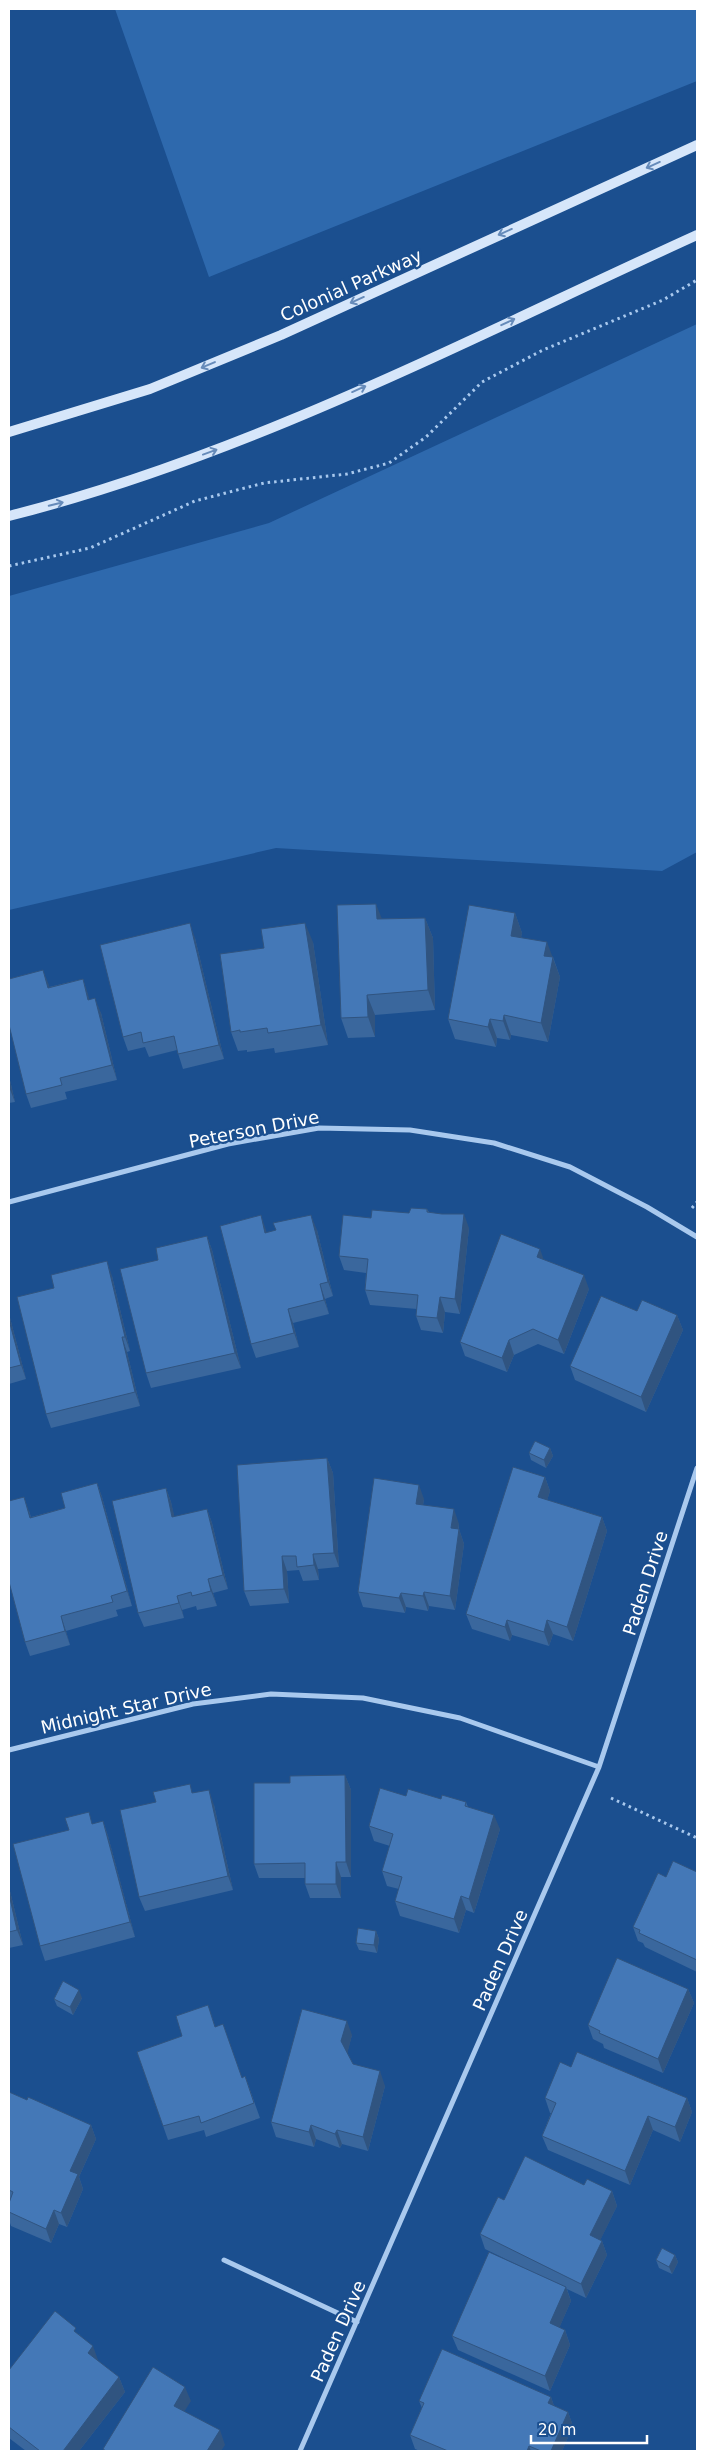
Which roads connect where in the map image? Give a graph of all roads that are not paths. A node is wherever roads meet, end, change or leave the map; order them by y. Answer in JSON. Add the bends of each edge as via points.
{"nodes":[{"id":1,"x":697,"y":145,"type":"edge"},
{"id":2,"x":697,"y":235,"type":"edge"},
{"id":3,"x":9,"y":432,"type":"edge"},
{"id":4,"x":9,"y":516,"type":"edge"},
{"id":5,"x":9,"y":1202,"type":"edge"},
{"id":6,"x":697,"y":1237,"type":"edge"},
{"id":7,"x":697,"y":1468,"type":"edge"},
{"id":8,"x":9,"y":1750,"type":"edge"},
{"id":9,"x":599,"y":1767,"type":"junction"},
{"id":10,"x":224,"y":2260,"type":"dead end"},
{"id":11,"x":357,"y":2322,"type":"junction"},
{"id":12,"x":300,"y":2451,"type":"edge"}],
"edges":[{"from":1,"to":3,"type":"street","name":"Colonial Parkway","one_way":true,"via":[[281,334],[150,389]]},
{"from":4,"to":2,"type":"street","one_way":true,"via":[[78,499],[250,438]]},
{"from":5,"to":6,"type":"street","name":"Peterson Drive","via":[[237,1142],[319,1128],[410,1130],[494,1143],[570,1167]]},
{"from":7,"to":9,"type":"street","name":"Paden Drive"},
{"from":8,"to":9,"type":"street","name":"Midnight Star Drive","via":[[193,1704],[271,1694],[363,1698],[460,1718]]},
{"from":9,"to":11,"type":"street","name":"Paden Drive"},
{"from":10,"to":11,"type":"street"},
{"from":11,"to":12,"type":"street","name":"Paden Drive"}]}
